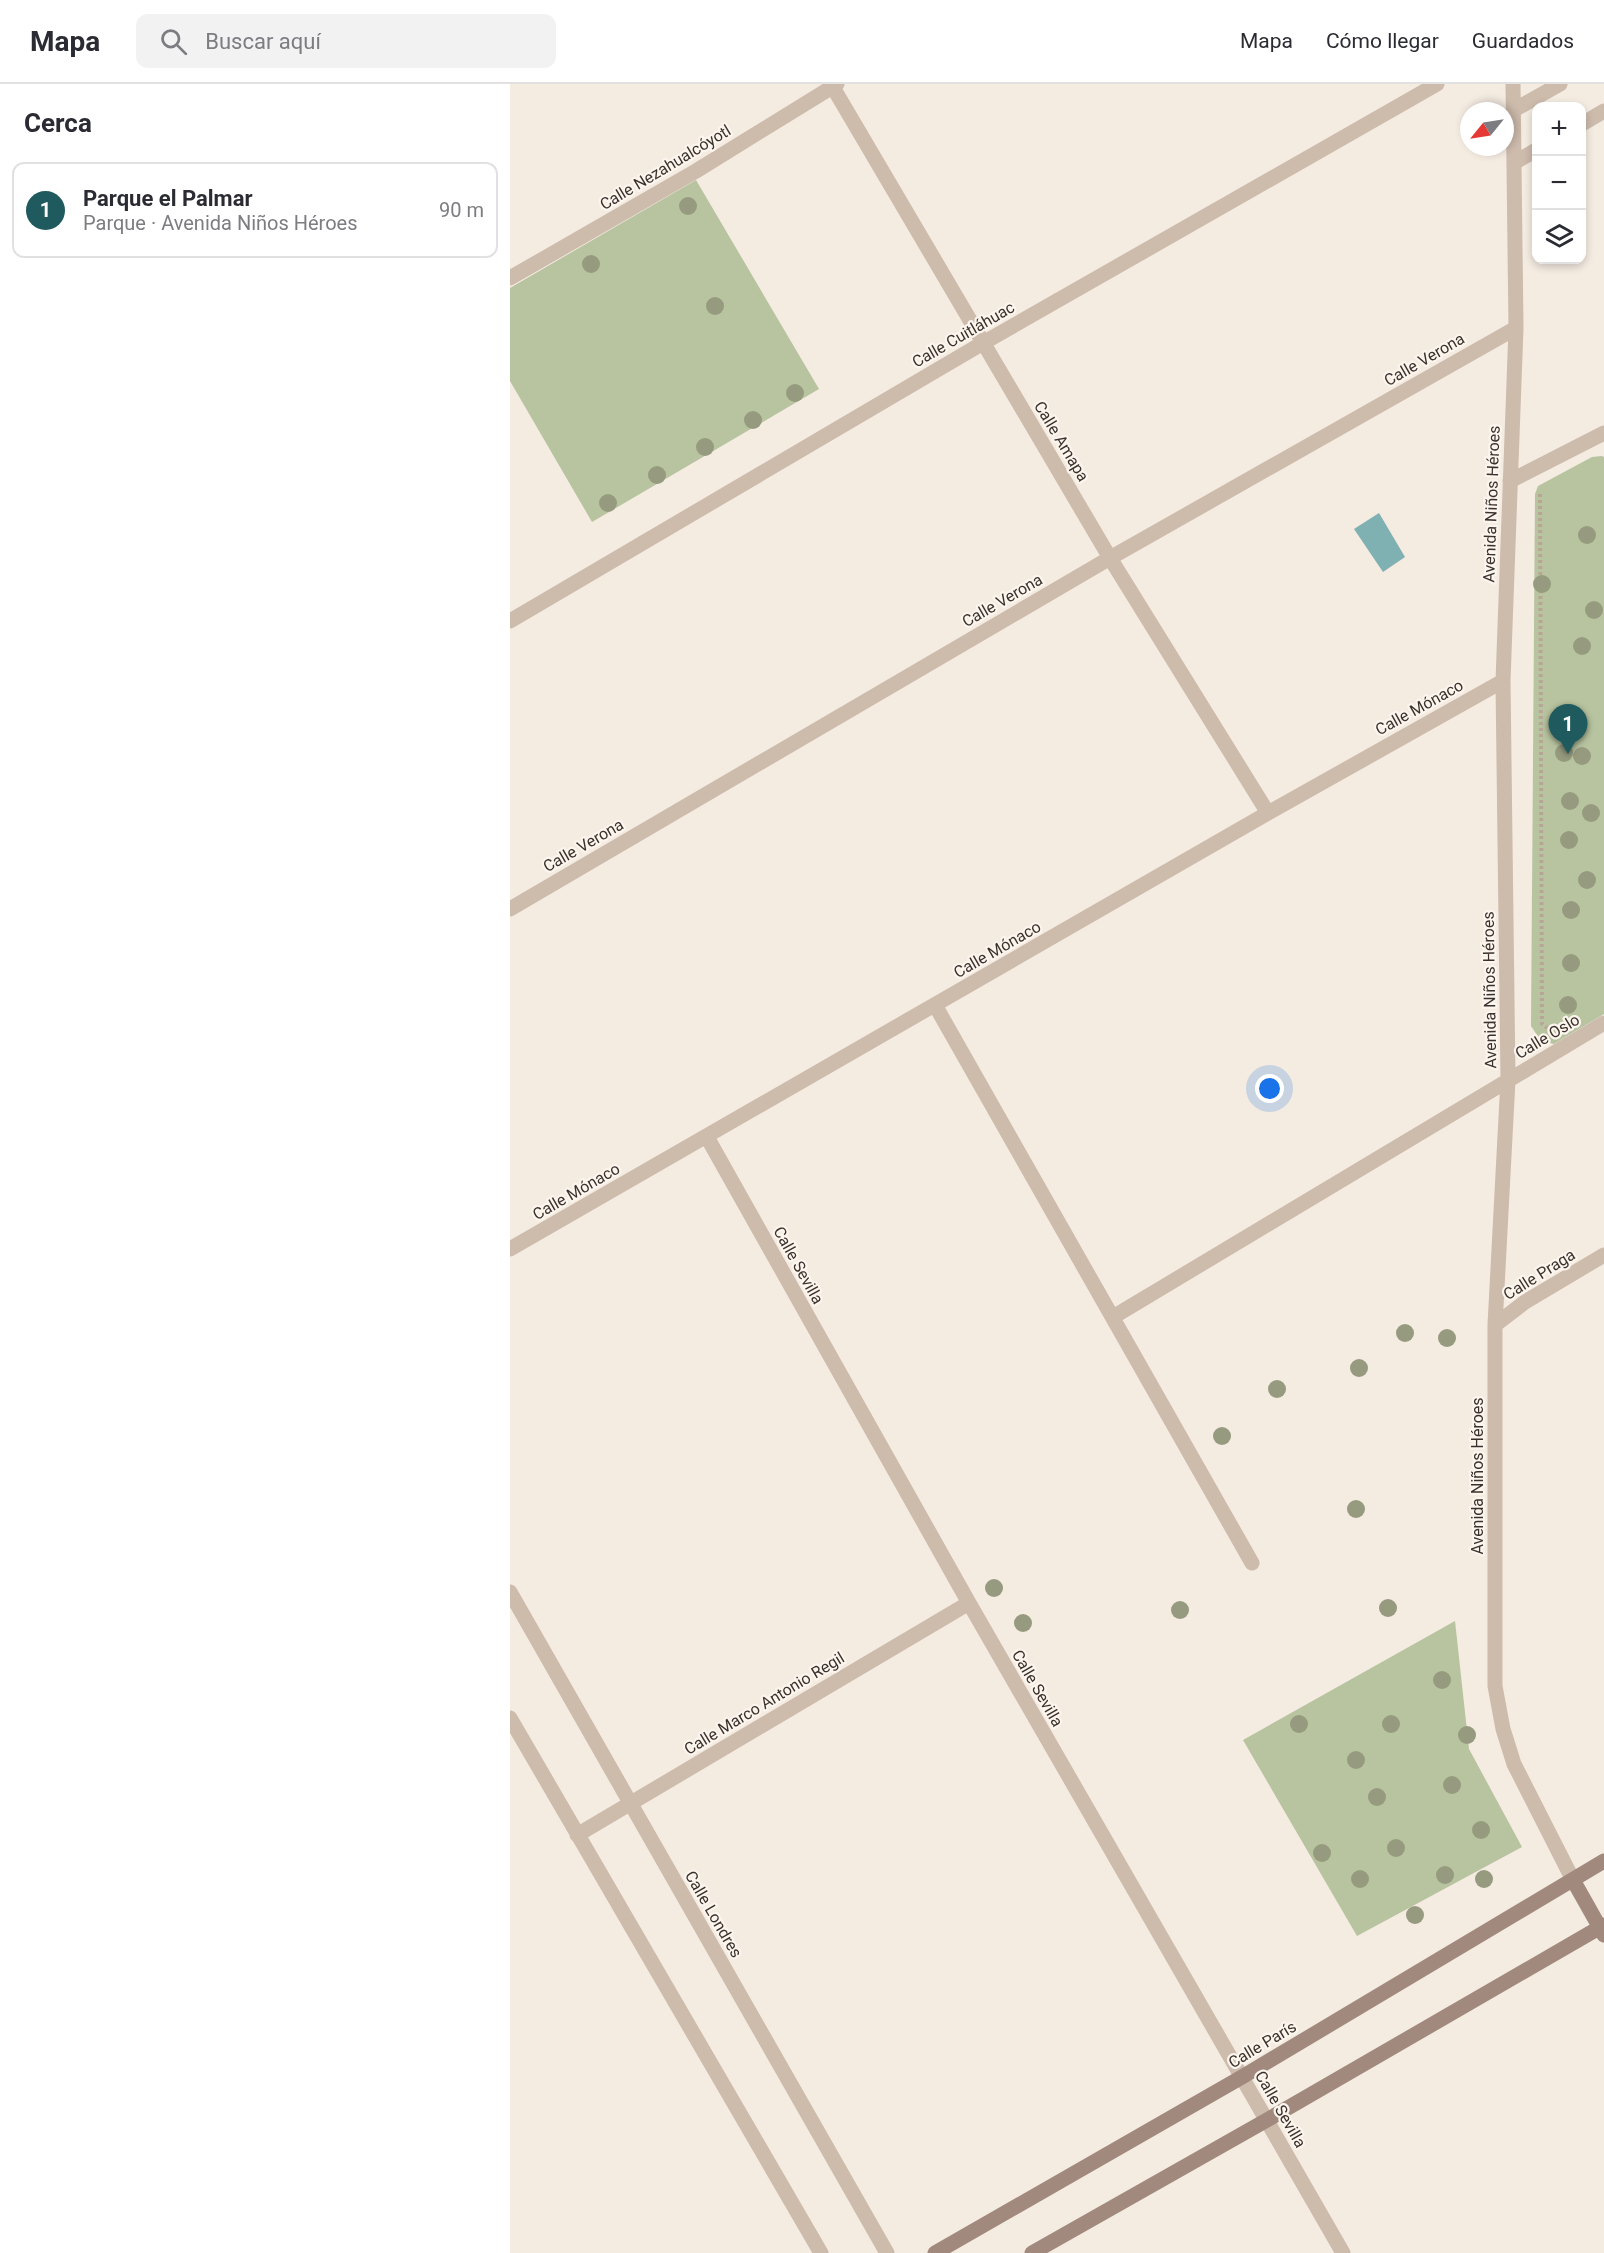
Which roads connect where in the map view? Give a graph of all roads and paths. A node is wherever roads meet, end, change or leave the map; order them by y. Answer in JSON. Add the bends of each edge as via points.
{"nodes":[{"id":1,"x":1437,"y":84,"type":"edge"},
{"id":2,"x":1514,"y":84,"type":"edge"},
{"id":3,"x":1560,"y":84,"type":"edge"},
{"id":4,"x":833,"y":85,"type":"edge"},
{"id":5,"x":1514,"y":102,"type":"edge"},
{"id":6,"x":1514,"y":110,"type":"edge"},
{"id":7,"x":1604,"y":111,"type":"edge"},
{"id":8,"x":1586,"y":121,"type":"edge"},
{"id":9,"x":1532,"y":152,"type":"edge"},
{"id":10,"x":1514,"y":156,"type":"edge"},
{"id":11,"x":1514,"y":163,"type":"junction"},
{"id":12,"x":510,"y":278,"type":"edge"},
{"id":13,"x":1516,"y":328,"type":"junction"},
{"id":14,"x":983,"y":343,"type":"junction"},
{"id":15,"x":1604,"y":433,"type":"edge"},
{"id":16,"x":1510,"y":481,"type":"junction"},
{"id":17,"x":1540,"y":491,"type":"dead end"},
{"id":18,"x":1110,"y":558,"type":"junction"},
{"id":19,"x":510,"y":621,"type":"edge"},
{"id":20,"x":1503,"y":681,"type":"junction"},
{"id":21,"x":1268,"y":813,"type":"junction"},
{"id":22,"x":510,"y":909,"type":"edge"},
{"id":23,"x":935,"y":1005,"type":"junction"},
{"id":24,"x":1604,"y":1023,"type":"edge"},
{"id":25,"x":1554,"y":1031,"type":"dead end"},
{"id":26,"x":1508,"y":1080,"type":"junction"},
{"id":27,"x":707,"y":1137,"type":"junction"},
{"id":28,"x":510,"y":1250,"type":"edge"},
{"id":29,"x":1604,"y":1255,"type":"edge"},
{"id":30,"x":1113,"y":1317,"type":"junction"},
{"id":31,"x":1495,"y":1325,"type":"junction"},
{"id":32,"x":1252,"y":1563,"type":"dead end"},
{"id":33,"x":510,"y":1592,"type":"edge"},
{"id":34,"x":969,"y":1603,"type":"junction"},
{"id":35,"x":510,"y":1718,"type":"edge"},
{"id":36,"x":630,"y":1804,"type":"junction"},
{"id":37,"x":578,"y":1835,"type":"junction"},
{"id":38,"x":1604,"y":1861,"type":"edge"},
{"id":39,"x":1572,"y":1880,"type":"junction"},
{"id":40,"x":1603,"y":1929,"type":"edge"},
{"id":41,"x":1242,"y":2077,"type":"junction"},
{"id":42,"x":1267,"y":2120,"type":"junction"},
{"id":43,"x":821,"y":2253,"type":"edge"},
{"id":44,"x":887,"y":2253,"type":"edge"},
{"id":45,"x":935,"y":2253,"type":"edge"},
{"id":46,"x":1032,"y":2253,"type":"edge"},
{"id":47,"x":1343,"y":2253,"type":"edge"}],
"edges":[{"from":1,"to":14,"type":"street","name":"Calle Cuitláhuac"},
{"from":2,"to":5,"type":"street","name":"Avenida Niños Héroes"},
{"from":3,"to":6,"type":"street"},
{"from":4,"to":12,"type":"street","name":"Calle Nezahualcóyotl","via":[[696,171]]},
{"from":4,"to":14,"type":"street","name":"Calle Amapa"},
{"from":7,"to":8,"type":"street"},
{"from":9,"to":11,"type":"street"},
{"from":10,"to":11,"type":"street","name":"Avenida Niños Héroes"},
{"from":11,"to":13,"type":"street","name":"Avenida Niños Héroes"},
{"from":13,"to":16,"type":"street","name":"Avenida Niños Héroes"},
{"from":13,"to":18,"type":"street","name":"Calle Verona"},
{"from":14,"to":18,"type":"street","name":"Calle Amapa"},
{"from":14,"to":19,"type":"street","name":"Calle Cuitláhuac"},
{"from":15,"to":16,"type":"street"},
{"from":16,"to":20,"type":"street","name":"Avenida Niños Héroes"},
{"from":17,"to":25,"type":"path","via":[[1542,1024]]},
{"from":18,"to":21,"type":"street","name":"Calle Amapa"},
{"from":18,"to":22,"type":"street","name":"Calle Verona"},
{"from":20,"to":21,"type":"street","name":"Calle Mónaco"},
{"from":20,"to":26,"type":"street","name":"Avenida Niños Héroes"},
{"from":21,"to":23,"type":"street","name":"Calle Mónaco"},
{"from":23,"to":27,"type":"street","name":"Calle Mónaco"},
{"from":23,"to":30,"type":"street"},
{"from":24,"to":26,"type":"street","name":"Calle Oslo"},
{"from":26,"to":30,"type":"street","name":"Calle Oslo"},
{"from":26,"to":31,"type":"street","name":"Avenida Niños Héroes"},
{"from":27,"to":28,"type":"street","name":"Calle Mónaco"},
{"from":27,"to":34,"type":"street","name":"Calle Sevilla"},
{"from":29,"to":31,"type":"street","name":"Calle Praga","via":[[1525,1302]]},
{"from":30,"to":32,"type":"street"},
{"from":31,"to":39,"type":"street","name":"Avenida Niños Héroes","via":[[1495,1686],[1514,1764]]},
{"from":33,"to":36,"type":"street","name":"Calle Londres"},
{"from":34,"to":36,"type":"street","name":"Calle Marco Antonio Regil"},
{"from":34,"to":41,"type":"street","name":"Calle Sevilla"},
{"from":35,"to":37,"type":"street"},
{"from":36,"to":37,"type":"street","name":"Calle Marco Antonio Regil"},
{"from":36,"to":44,"type":"street","name":"Calle Londres"},
{"from":37,"to":43,"type":"street"},
{"from":38,"to":39,"type":"main road","name":"Calle París"},
{"from":39,"to":40,"type":"main road"},
{"from":39,"to":41,"type":"main road","name":"Calle París"},
{"from":40,"to":42,"type":"main road"},
{"from":41,"to":42,"type":"street","name":"Calle Sevilla"},
{"from":41,"to":45,"type":"main road","name":"Calle París"},
{"from":42,"to":46,"type":"main road"},
{"from":42,"to":47,"type":"street","name":"Calle Sevilla"}]}
